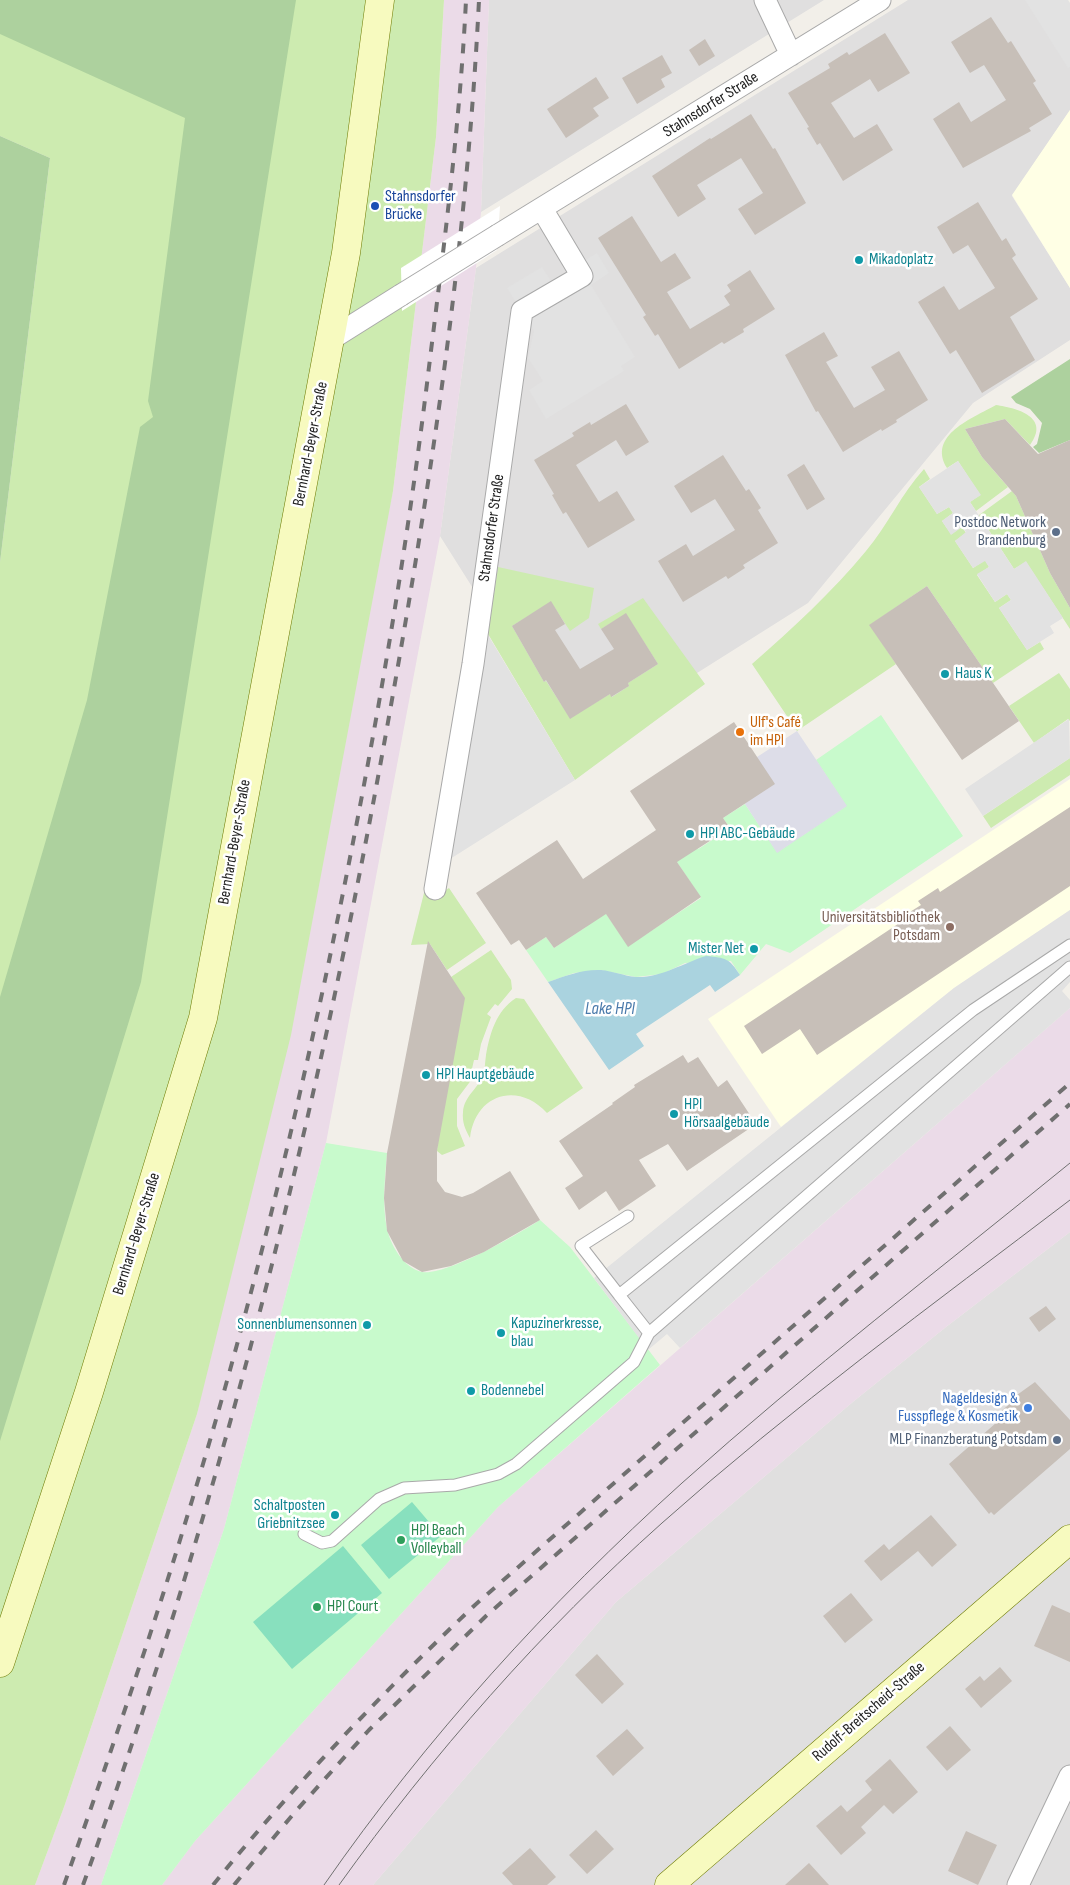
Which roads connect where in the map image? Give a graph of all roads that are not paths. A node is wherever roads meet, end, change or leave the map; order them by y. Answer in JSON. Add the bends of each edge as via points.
{"nodes":[{"id":1,"x":380,"y":0,"type":"edge"},
{"id":2,"x":765,"y":0,"type":"edge"},
{"id":3,"x":880,"y":0,"type":"edge"},
{"id":4,"x":791,"y":55,"type":"junction"},
{"id":5,"x":542,"y":209,"type":"junction"},
{"id":6,"x":331,"y":339,"type":"junction"},
{"id":7,"x":435,"y":889,"type":"dead end"},
{"id":8,"x":1070,"y":945,"type":"edge"},
{"id":9,"x":1070,"y":967,"type":"edge"},
{"id":10,"x":628,"y":1216,"type":"dead end"},
{"id":11,"x":619,"y":1295,"type":"junction"},
{"id":12,"x":649,"y":1334,"type":"junction"},
{"id":13,"x":304,"y":1534,"type":"dead end"},
{"id":14,"x":1070,"y":1539,"type":"edge"},
{"id":15,"x":0,"y":1663,"type":"edge"},
{"id":16,"x":1070,"y":1776,"type":"edge"},
{"id":17,"x":669,"y":1885,"type":"edge"},
{"id":18,"x":1018,"y":1885,"type":"edge"}],
"edges":[{"from":1,"to":6,"type":"street","name":"Bernhard-Beyer-Straße","via":[[355,202]]},
{"from":2,"to":4,"type":"street"},
{"from":3,"to":4,"type":"street","name":"Stahnsdorfer Straße"},
{"from":4,"to":5,"type":"street","name":"Stahnsdorfer Straße"},
{"from":5,"to":6,"type":"street","name":"Stahnsdorfer Straße","bridge":true},
{"from":5,"to":7,"type":"street","name":"Stahnsdorfer Straße","via":[[582,276],[522,311],[473,664]]},
{"from":6,"to":15,"type":"street","name":"Bernhard-Beyer-Straße","via":[[203,1018],[89,1392]]},
{"from":8,"to":11,"type":"lane","via":[[973,1010]]},
{"from":9,"to":12,"type":"lane"},
{"from":10,"to":11,"type":"lane","via":[[581,1246]]},
{"from":11,"to":12,"type":"lane"},
{"from":12,"to":13,"type":"lane","via":[[634,1362],[504,1471],[455,1484],[404,1488],[379,1499],[332,1541],[322,1543]]},
{"from":14,"to":17,"type":"street","name":"Rudolf-Breitscheid-Straße"},
{"from":16,"to":18,"type":"street"}]}
